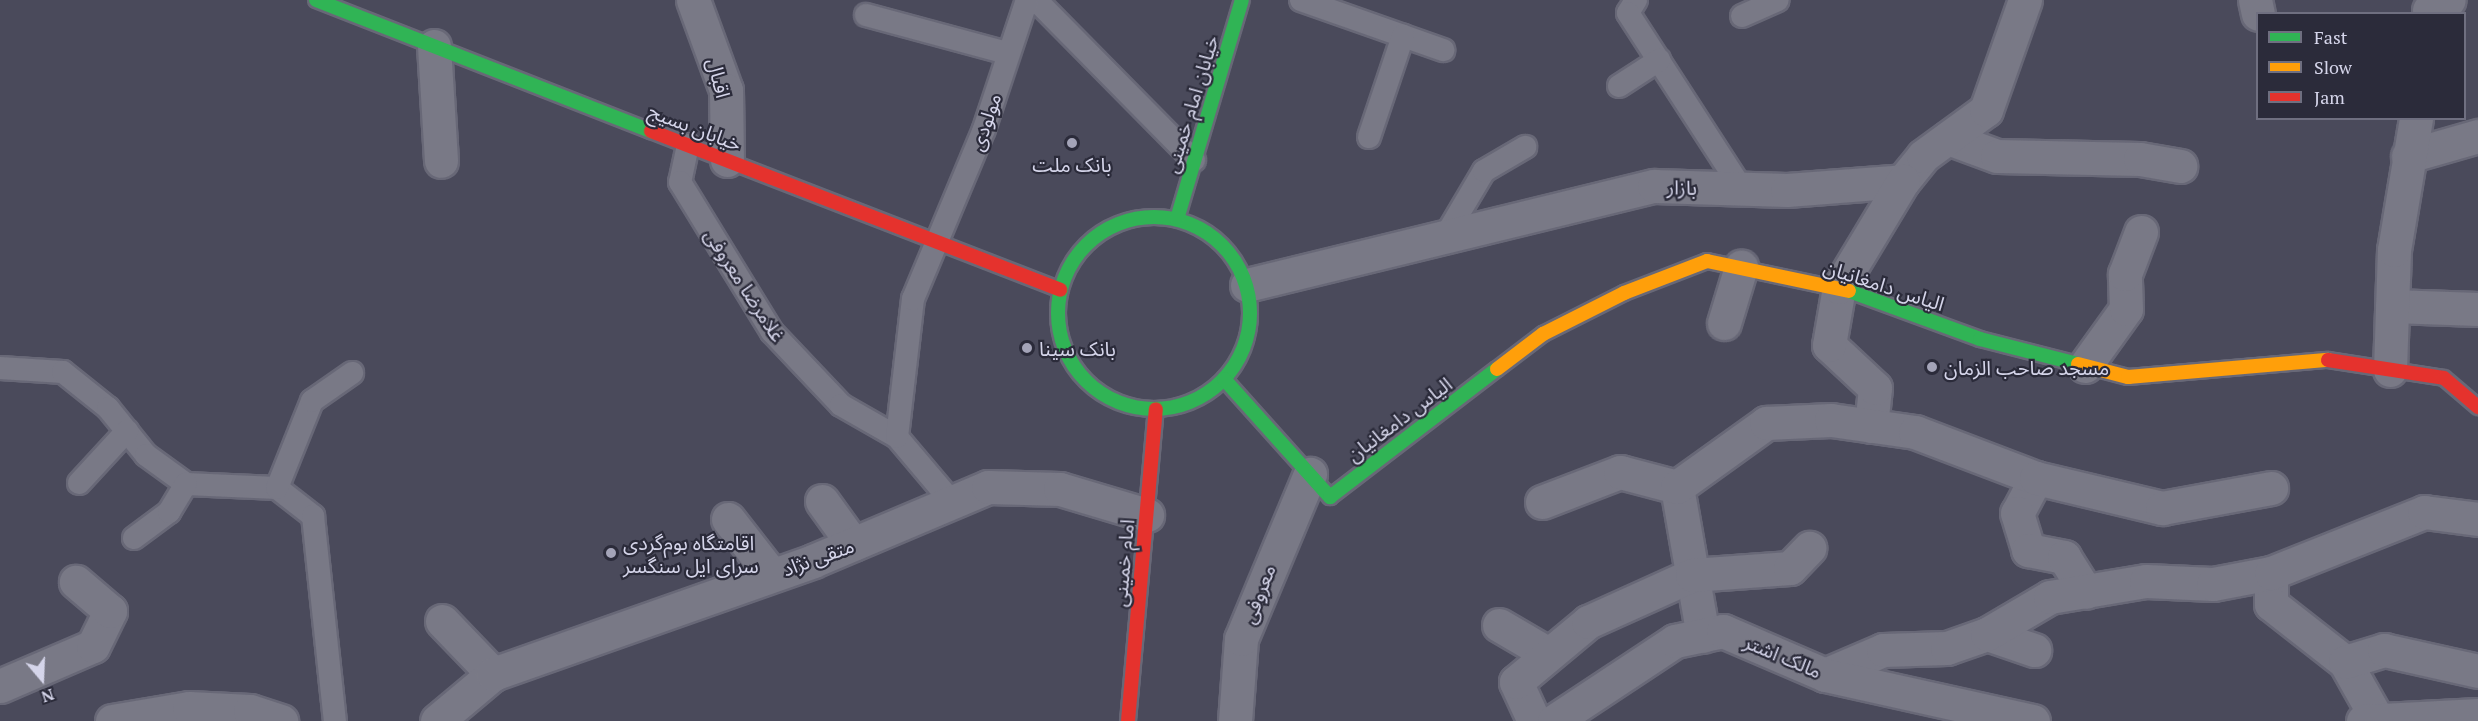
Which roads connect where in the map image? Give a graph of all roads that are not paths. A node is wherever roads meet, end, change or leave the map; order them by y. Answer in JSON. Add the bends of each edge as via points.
{"nodes":[{"id":1,"x":316,"y":0,"type":"edge"},
{"id":2,"x":693,"y":0,"type":"edge"},
{"id":3,"x":1027,"y":0,"type":"edge"},
{"id":4,"x":1036,"y":0,"type":"edge"},
{"id":5,"x":1242,"y":0,"type":"edge"},
{"id":6,"x":1301,"y":0,"type":"edge"},
{"id":7,"x":1636,"y":0,"type":"edge"},
{"id":8,"x":1778,"y":0,"type":"edge"},
{"id":9,"x":2025,"y":0,"type":"edge"},
{"id":10,"x":866,"y":15,"type":"dead end"},
{"id":11,"x":1742,"y":16,"type":"dead end"},
{"id":12,"x":1403,"y":36,"type":"junction"},
{"id":13,"x":434,"y":46,"type":"junction"},
{"id":14,"x":1443,"y":50,"type":"dead end"},
{"id":15,"x":1007,"y":53,"type":"junction"},
{"id":16,"x":1659,"y":60,"type":"junction"},
{"id":17,"x":1619,"y":86,"type":"dead end"},
{"id":18,"x":2416,"y":120,"type":"edge"},
{"id":19,"x":2478,"y":136,"type":"edge"},
{"id":20,"x":1370,"y":137,"type":"dead end"},
{"id":21,"x":1948,"y":138,"type":"junction"},
{"id":22,"x":688,"y":145,"type":"junction"},
{"id":23,"x":1525,"y":147,"type":"dead end"},
{"id":24,"x":2408,"y":156,"type":"junction"},
{"id":25,"x":727,"y":160,"type":"junction"},
{"id":26,"x":1194,"y":160,"type":"junction"},
{"id":27,"x":441,"y":161,"type":"dead end"},
{"id":28,"x":2180,"y":166,"type":"dead end"},
{"id":29,"x":1903,"y":181,"type":"junction"},
{"id":30,"x":1742,"y":189,"type":"junction"},
{"id":31,"x":1176,"y":219,"type":"junction"},
{"id":32,"x":2140,"y":232,"type":"dead end"},
{"id":33,"x":1443,"y":240,"type":"junction"},
{"id":34,"x":939,"y":243,"type":"junction"},
{"id":35,"x":1741,"y":267,"type":"junction"},
{"id":36,"x":1246,"y":285,"type":"junction"},
{"id":37,"x":1839,"y":287,"type":"junction"},
{"id":38,"x":1060,"y":290,"type":"junction"},
{"id":39,"x":2392,"y":306,"type":"junction"},
{"id":40,"x":2478,"y":309,"type":"edge"},
{"id":41,"x":1724,"y":323,"type":"dead end"},
{"id":42,"x":2085,"y":366,"type":"junction"},
{"id":43,"x":0,"y":368,"type":"edge"},
{"id":44,"x":2390,"y":370,"type":"junction"},
{"id":45,"x":352,"y":373,"type":"dead end"},
{"id":46,"x":1224,"y":379,"type":"junction"},
{"id":47,"x":2478,"y":407,"type":"edge"},
{"id":48,"x":1156,"y":409,"type":"junction"},
{"id":49,"x":1871,"y":426,"type":"junction"},
{"id":50,"x":127,"y":431,"type":"junction"},
{"id":51,"x":897,"y":437,"type":"junction"},
{"id":52,"x":2036,"y":477,"type":"junction"},
{"id":53,"x":80,"y":483,"type":"dead end"},
{"id":54,"x":186,"y":484,"type":"junction"},
{"id":55,"x":1320,"y":486,"type":"junction"},
{"id":56,"x":1677,"y":487,"type":"junction"},
{"id":57,"x":277,"y":488,"type":"junction"},
{"id":58,"x":2271,"y":488,"type":"dead end"},
{"id":59,"x":822,"y":501,"type":"dead end"},
{"id":60,"x":952,"y":502,"type":"junction"},
{"id":61,"x":1542,"y":502,"type":"dead end"},
{"id":62,"x":1146,"y":515,"type":"junction"},
{"id":63,"x":728,"y":519,"type":"dead end"},
{"id":64,"x":2478,"y":519,"type":"edge"},
{"id":65,"x":134,"y":538,"type":"dead end"},
{"id":66,"x":853,"y":544,"type":"junction"},
{"id":67,"x":1809,"y":548,"type":"dead end"},
{"id":68,"x":2271,"y":573,"type":"junction"},
{"id":69,"x":771,"y":574,"type":"junction"},
{"id":70,"x":1692,"y":575,"type":"junction"},
{"id":71,"x":76,"y":582,"type":"dead end"},
{"id":72,"x":2086,"y":592,"type":"junction"},
{"id":73,"x":442,"y":621,"type":"dead end"},
{"id":74,"x":1499,"y":625,"type":"dead end"},
{"id":75,"x":1987,"y":634,"type":"junction"},
{"id":76,"x":1703,"y":636,"type":"junction"},
{"id":77,"x":2034,"y":650,"type":"dead end"},
{"id":78,"x":1545,"y":652,"type":"junction"},
{"id":79,"x":2345,"y":662,"type":"junction"},
{"id":80,"x":2478,"y":671,"type":"edge"},
{"id":81,"x":493,"y":674,"type":"junction"},
{"id":82,"x":1825,"y":675,"type":"junction"},
{"id":83,"x":0,"y":686,"type":"edge"},
{"id":84,"x":2478,"y":715,"type":"edge"},
{"id":85,"x":2369,"y":719,"type":"edge"},
{"id":86,"x":112,"y":721,"type":"edge"},
{"id":87,"x":281,"y":721,"type":"edge"},
{"id":88,"x":335,"y":721,"type":"edge"},
{"id":89,"x":437,"y":721,"type":"edge"},
{"id":90,"x":1128,"y":721,"type":"edge"},
{"id":91,"x":1235,"y":721,"type":"edge"},
{"id":92,"x":1534,"y":721,"type":"edge"},
{"id":93,"x":1554,"y":721,"type":"edge"},
{"id":94,"x":2032,"y":721,"type":"edge"}],
"edges":[{"from":1,"to":13,"type":"street","name":"خیابان بسیج"},
{"from":2,"to":25,"type":"street","name":"اقبال","via":[[726,90]]},
{"from":3,"to":15,"type":"lane","name":"مولودی"},
{"from":4,"to":26,"type":"lane"},
{"from":5,"to":26,"type":"street","name":"خیابان امام خمینی"},
{"from":6,"to":12,"type":"lane"},
{"from":7,"to":16,"type":"lane","via":[[1628,13]]},
{"from":8,"to":11,"type":"lane"},
{"from":9,"to":21,"type":"street","via":[[1986,110]]},
{"from":10,"to":15,"type":"lane"},
{"from":12,"to":14,"type":"lane"},
{"from":12,"to":20,"type":"lane"},
{"from":13,"to":22,"type":"street","name":"خیابان بسیج"},
{"from":13,"to":27,"type":"street"},
{"from":15,"to":34,"type":"lane","name":"مولودی"},
{"from":16,"to":17,"type":"lane"},
{"from":16,"to":30,"type":"lane"},
{"from":18,"to":24,"type":"street"},
{"from":19,"to":24,"type":"street"},
{"from":21,"to":28,"type":"street","via":[[1997,156],[2140,159]]},
{"from":21,"to":29,"type":"street"},
{"from":22,"to":25,"type":"street","name":"خیابان بسیج"},
{"from":22,"to":51,"type":"lane","name":"غلامرضا معروفی","via":[[680,182],[772,332],[841,405]]},
{"from":23,"to":33,"type":"lane","via":[[1484,171]]},
{"from":24,"to":39,"type":"street","via":[[2394,250]]},
{"from":25,"to":34,"type":"street","name":"خیابان بسیج"},
{"from":26,"to":31,"type":"street","name":"خیابان امام خمینی"},
{"from":29,"to":30,"type":"street","name":"بازار"},
{"from":29,"to":37,"type":"street"},
{"from":30,"to":33,"type":"street","name":"بازار","via":[[1654,186]]},
{"from":31,"to":36,"type":"street","via":[[1220,242]]},
{"from":31,"to":38,"type":"street","via":[[1151,216],[1103,230],[1069,267]]},
{"from":32,"to":42,"type":"street","via":[[2126,274],[2126,309]]},
{"from":33,"to":36,"type":"street","name":"بازار"},
{"from":34,"to":38,"type":"street","name":"خیابان بسیج"},
{"from":34,"to":51,"type":"lane","name":"مولودی","via":[[913,299]]},
{"from":35,"to":37,"type":"street","name":"الیاس دامغانیان"},
{"from":35,"to":41,"type":"street"},
{"from":35,"to":55,"type":"street","name":"الیاس دامغانیان","via":[[1707,261],[1624,293],[1543,334]]},
{"from":36,"to":46,"type":"street","via":[[1248,335]]},
{"from":37,"to":42,"type":"street","name":"الیاس دامغانیان","via":[[1980,339]]},
{"from":37,"to":49,"type":"street","via":[[1829,345],[1875,388]]},
{"from":38,"to":48,"type":"street","via":[[1058,324],[1071,363],[1107,397]]},
{"from":39,"to":40,"type":"street"},
{"from":39,"to":44,"type":"street"},
{"from":42,"to":44,"type":"street","name":"الیاس دامغانیان","via":[[2128,377],[2323,360]]},
{"from":43,"to":50,"type":"lane","via":[[63,372],[108,408]]},
{"from":44,"to":47,"type":"street","name":"الیاس دامغانیان","via":[[2444,378]]},
{"from":45,"to":57,"type":"lane","via":[[312,401]]},
{"from":46,"to":48,"type":"street","via":[[1181,405]]},
{"from":46,"to":55,"type":"street"},
{"from":48,"to":62,"type":"street","name":"امام خمینی"},
{"from":49,"to":52,"type":"street","via":[[1915,432]]},
{"from":49,"to":56,"type":"street","via":[[1831,420],[1766,423]]},
{"from":50,"to":53,"type":"lane"},
{"from":50,"to":54,"type":"lane","via":[[146,455]]},
{"from":51,"to":60,"type":"lane","name":"غلامرضا معروفی"},
{"from":52,"to":58,"type":"street","via":[[2162,508]]},
{"from":52,"to":72,"type":"street","via":[[2017,513],[2028,550],[2064,557]]},
{"from":54,"to":57,"type":"lane"},
{"from":54,"to":65,"type":"lane","via":[[169,512]]},
{"from":55,"to":91,"type":"street","name":"معروفی","via":[[1241,639]]},
{"from":56,"to":61,"type":"street","via":[[1620,472]]},
{"from":56,"to":70,"type":"street"},
{"from":57,"to":88,"type":"lane","via":[[314,516]]},
{"from":59,"to":66,"type":"street"},
{"from":60,"to":62,"type":"street","name":"متقی نژاد","via":[[988,487],[1060,489]]},
{"from":60,"to":66,"type":"street","name":"متقی نژاد"},
{"from":62,"to":90,"type":"street","name":"امام خمینی"},
{"from":63,"to":69,"type":"street"},
{"from":64,"to":68,"type":"street","via":[[2424,512]]},
{"from":66,"to":69,"type":"street","name":"متقی نژاد"},
{"from":67,"to":70,"type":"street","via":[[1790,568]]},
{"from":68,"to":72,"type":"street","via":[[2213,584],[2146,581]]},
{"from":68,"to":79,"type":"street","via":[[2271,604]]},
{"from":69,"to":81,"type":"street","name":"متقی نژاد"},
{"from":70,"to":76,"type":"street"},
{"from":70,"to":78,"type":"street","via":[[1587,622]]},
{"from":71,"to":83,"type":"street","via":[[110,611],[93,646]]},
{"from":72,"to":75,"type":"street","via":[[2050,597]]},
{"from":73,"to":81,"type":"street"},
{"from":74,"to":78,"type":"street"},
{"from":75,"to":77,"type":"street"},
{"from":75,"to":82,"type":"street","via":[[1947,648],[1883,650]]},
{"from":76,"to":82,"type":"street","name":"مالک اشتر","via":[[1723,631]]},
{"from":76,"to":93,"type":"street","name":"مالک اشتر","via":[[1675,641]]},
{"from":78,"to":92,"type":"street","via":[[1516,681]]},
{"from":79,"to":80,"type":"street","via":[[2384,650]]},
{"from":79,"to":85,"type":"street"},
{"from":81,"to":89,"type":"street","name":"متقی نژاد"},
{"from":82,"to":94,"type":"street","name":"مالک اشتر"},
{"from":84,"to":85,"type":"street"},
{"from":86,"to":87,"type":"street","via":[[189,708],[250,711]]}]}
